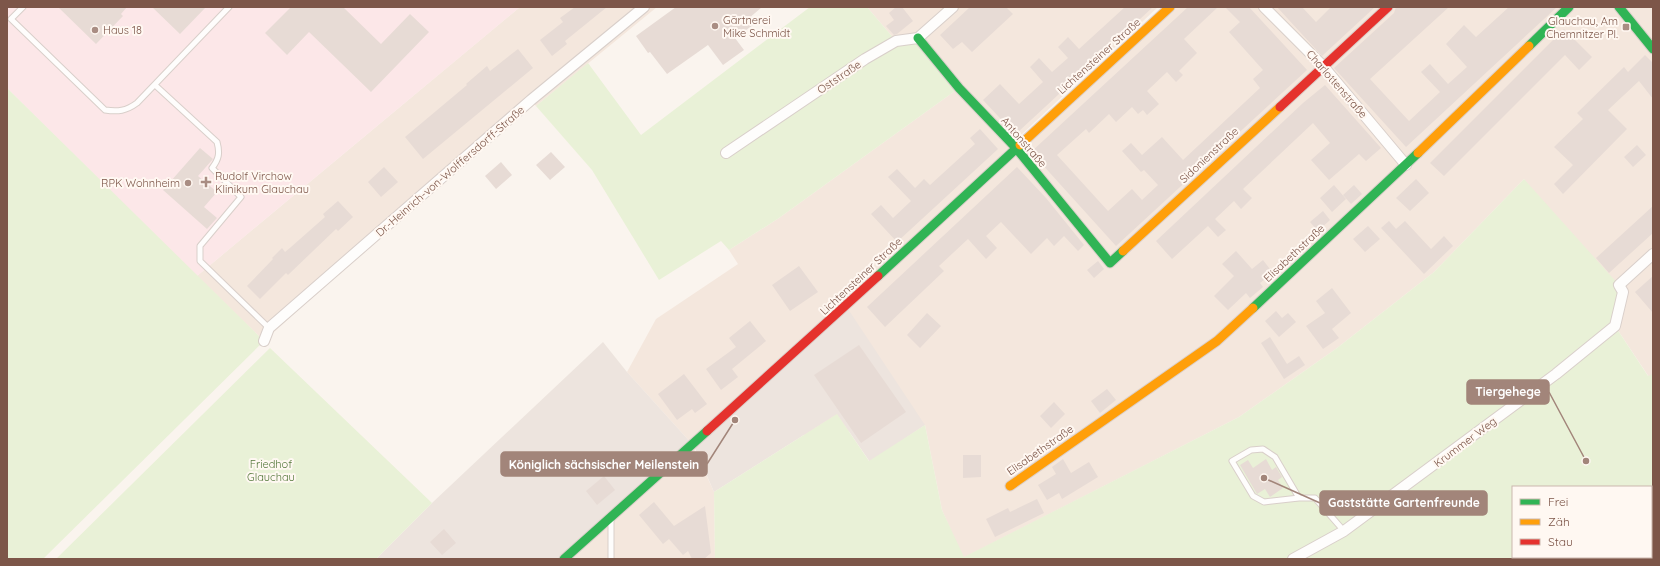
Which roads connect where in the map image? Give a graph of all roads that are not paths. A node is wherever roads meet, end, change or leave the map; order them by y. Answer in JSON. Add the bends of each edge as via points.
{"nodes":[{"id":1,"x":23,"y":7,"type":"edge"},
{"id":2,"x":230,"y":7,"type":"edge"},
{"id":3,"x":644,"y":7,"type":"edge"},
{"id":4,"x":953,"y":7,"type":"edge"},
{"id":5,"x":1170,"y":7,"type":"edge"},
{"id":6,"x":1264,"y":7,"type":"edge"},
{"id":7,"x":1388,"y":7,"type":"edge"},
{"id":8,"x":1569,"y":7,"type":"edge"},
{"id":9,"x":1618,"y":7,"type":"edge"},
{"id":10,"x":9,"y":17,"type":"edge"},
{"id":11,"x":918,"y":38,"type":"junction"},
{"id":12,"x":1653,"y":49,"type":"edge"},
{"id":13,"x":1323,"y":66,"type":"junction"},
{"id":14,"x":155,"y":85,"type":"junction"},
{"id":15,"x":1016,"y":148,"type":"junction"},
{"id":16,"x":726,"y":153,"type":"dead end"},
{"id":17,"x":1406,"y":165,"type":"junction"},
{"id":18,"x":1653,"y":254,"type":"edge"},
{"id":19,"x":1110,"y":263,"type":"joint"},
{"id":20,"x":269,"y":328,"type":"junction"},
{"id":21,"x":264,"y":341,"type":"dead end"},
{"id":22,"x":1010,"y":486,"type":"dead end"},
{"id":23,"x":1299,"y":498,"type":"junction"},
{"id":24,"x":611,"y":520,"type":"junction"},
{"id":25,"x":1344,"y":531,"type":"junction"},
{"id":26,"x":564,"y":559,"type":"edge"},
{"id":27,"x":611,"y":559,"type":"edge"},
{"id":28,"x":1293,"y":559,"type":"edge"}],
"edges":[{"from":1,"to":10,"type":"lane"},
{"from":2,"to":14,"type":"lane"},
{"from":3,"to":20,"type":"street","name":"Dr.-Heinrich-von-Wolffersdorff-Straße","via":[[531,100]]},
{"from":4,"to":11,"type":"street"},
{"from":5,"to":15,"type":"street","name":"Lichtensteiner Straße"},
{"from":6,"to":13,"type":"street","name":"Charlottenstraße"},
{"from":7,"to":13,"type":"street","name":"Sidonienstraße"},
{"from":8,"to":17,"type":"street","name":"Elisabethstraße"},
{"from":9,"to":12,"type":"street"},
{"from":10,"to":14,"type":"lane","via":[[105,110],[122,112],[130,109]]},
{"from":11,"to":15,"type":"street","name":"Antonstraße","via":[[959,88]]},
{"from":11,"to":16,"type":"street","name":"Oststraße","via":[[896,41],[865,59]]},
{"from":13,"to":17,"type":"street","name":"Charlottenstraße"},
{"from":13,"to":19,"type":"street","name":"Sidonienstraße"},
{"from":14,"to":20,"type":"lane","via":[[217,142],[220,151],[218,160],[212,168],[241,197],[200,246],[200,261]]},
{"from":15,"to":19,"type":"street","name":"Antonstraße"},
{"from":15,"to":24,"type":"street","name":"Lichtensteiner Straße"},
{"from":17,"to":22,"type":"street","name":"Elisabethstraße","via":[[1217,341]]},
{"from":18,"to":25,"type":"street","name":"Krummer Weg","via":[[1619,285],[1624,292],[1615,326],[1556,374]]},
{"from":20,"to":21,"type":"street","name":"Dr.-Heinrich-von-Wolffersdorff-Straße"},
{"from":23,"to":23,"type":"lane","via":[[1275,457],[1263,449],[1251,450],[1232,461],[1253,496],[1264,502]]},
{"from":23,"to":25,"type":"lane","via":[[1315,498]]},
{"from":24,"to":26,"type":"street","name":"Lichtensteiner Straße"},
{"from":24,"to":27,"type":"lane"},
{"from":25,"to":28,"type":"street","name":"Krummer Weg"}]}
